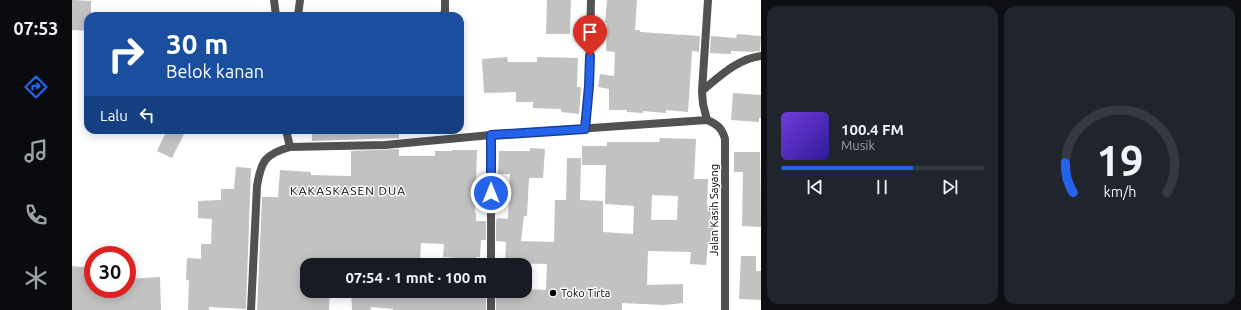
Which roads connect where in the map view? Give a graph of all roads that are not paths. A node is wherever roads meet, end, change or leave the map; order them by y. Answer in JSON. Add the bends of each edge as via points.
{"nodes":[{"id":1,"x":274,"y":0,"type":"edge"},
{"id":2,"x":300,"y":0,"type":"edge"},
{"id":3,"x":445,"y":0,"type":"edge"},
{"id":4,"x":591,"y":0,"type":"edge"},
{"id":5,"x":708,"y":0,"type":"edge"},
{"id":6,"x":276,"y":12,"type":"edge"},
{"id":7,"x":298,"y":12,"type":"edge"},
{"id":8,"x":445,"y":12,"type":"edge"},
{"id":9,"x":761,"y":56,"type":"edge"},
{"id":10,"x":702,"y":91,"type":"junction"},
{"id":11,"x":706,"y":120,"type":"junction"},
{"id":12,"x":585,"y":129,"type":"junction"},
{"id":13,"x":287,"y":134,"type":"edge"},
{"id":14,"x":491,"y":135,"type":"junction"},
{"id":15,"x":290,"y":147,"type":"junction"},
{"id":16,"x":491,"y":258,"type":"edge"},
{"id":17,"x":491,"y":298,"type":"edge"},
{"id":18,"x":252,"y":310,"type":"edge"},
{"id":19,"x":491,"y":310,"type":"edge"},
{"id":20,"x":725,"y":310,"type":"edge"}],
"edges":[{"from":1,"to":6,"type":"street"},
{"from":2,"to":7,"type":"street"},
{"from":3,"to":8,"type":"street"},
{"from":4,"to":12,"type":"street"},
{"from":5,"to":10,"type":"street"},
{"from":9,"to":10,"type":"street","via":[[750,57],[734,65]]},
{"from":10,"to":11,"type":"street"},
{"from":11,"to":12,"type":"street"},
{"from":11,"to":20,"type":"street","name":"Jalan Kasih Sayang","via":[[723,130],[725,139]]},
{"from":12,"to":14,"type":"street"},
{"from":13,"to":15,"type":"street"},
{"from":14,"to":15,"type":"street","via":[[385,145]]},
{"from":14,"to":16,"type":"street"},
{"from":15,"to":18,"type":"street","via":[[275,152],[259,170]]},
{"from":17,"to":19,"type":"street"}]}
